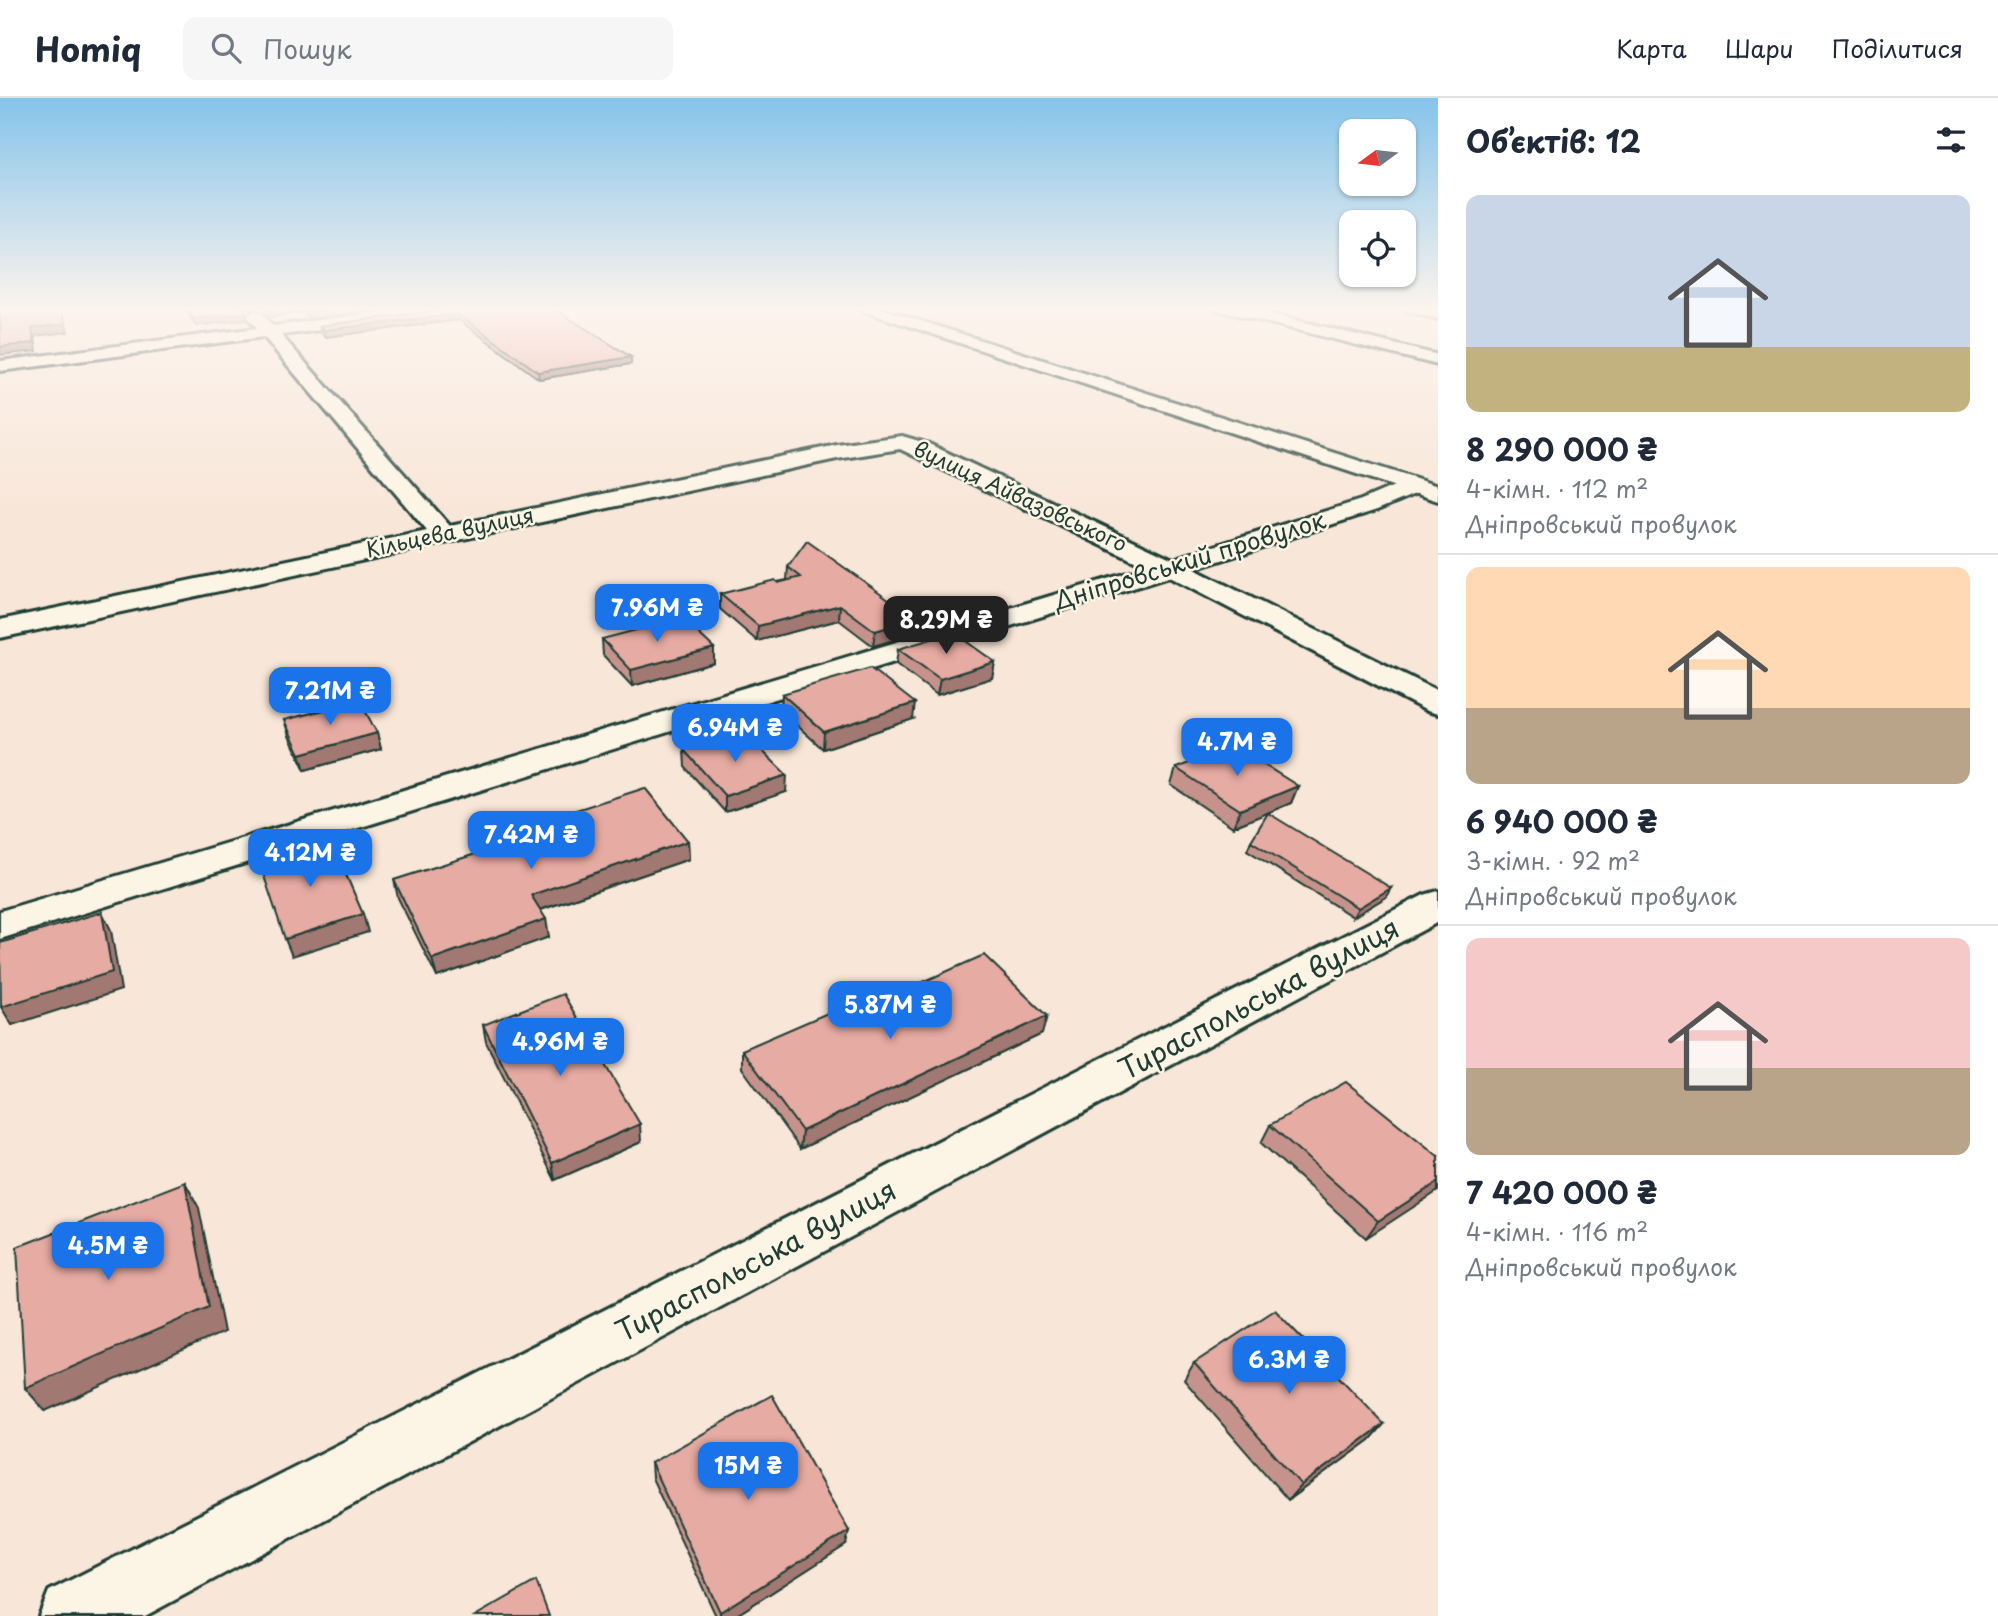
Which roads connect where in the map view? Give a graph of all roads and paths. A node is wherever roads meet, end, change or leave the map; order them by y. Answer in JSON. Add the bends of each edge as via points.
{"nodes":[{"id":1,"x":310,"y":378,"type":"edge"},
{"id":2,"x":1078,"y":378,"type":"edge"},
{"id":3,"x":902,"y":442,"type":"joint"},
{"id":4,"x":1426,"y":490,"type":"edge"},
{"id":5,"x":443,"y":534,"type":"junction"},
{"id":6,"x":1171,"y":568,"type":"junction"},
{"id":7,"x":0,"y":629,"type":"edge"},
{"id":8,"x":1438,"y":704,"type":"edge"},
{"id":9,"x":1438,"y":905,"type":"edge"},
{"id":10,"x":0,"y":925,"type":"edge"},
{"id":11,"x":74,"y":1616,"type":"edge"}],
"edges":[{"from":1,"to":5,"type":"main road"},
{"from":2,"to":4,"type":"main road"},
{"from":3,"to":5,"type":"main road","name":"Кільцева вулиця"},
{"from":3,"to":6,"type":"main road","name":"вулиця Айвазовського"},
{"from":4,"to":6,"type":"main road","name":"Дніпровський провулок"},
{"from":5,"to":7,"type":"main road","name":"Кільцева вулиця"},
{"from":6,"to":8,"type":"main road","name":"вулиця Айвазовського"},
{"from":6,"to":10,"type":"main road","name":"Дніпровський провулок"},
{"from":9,"to":11,"type":"main road","name":"Тираспольська вулиця"}]}
